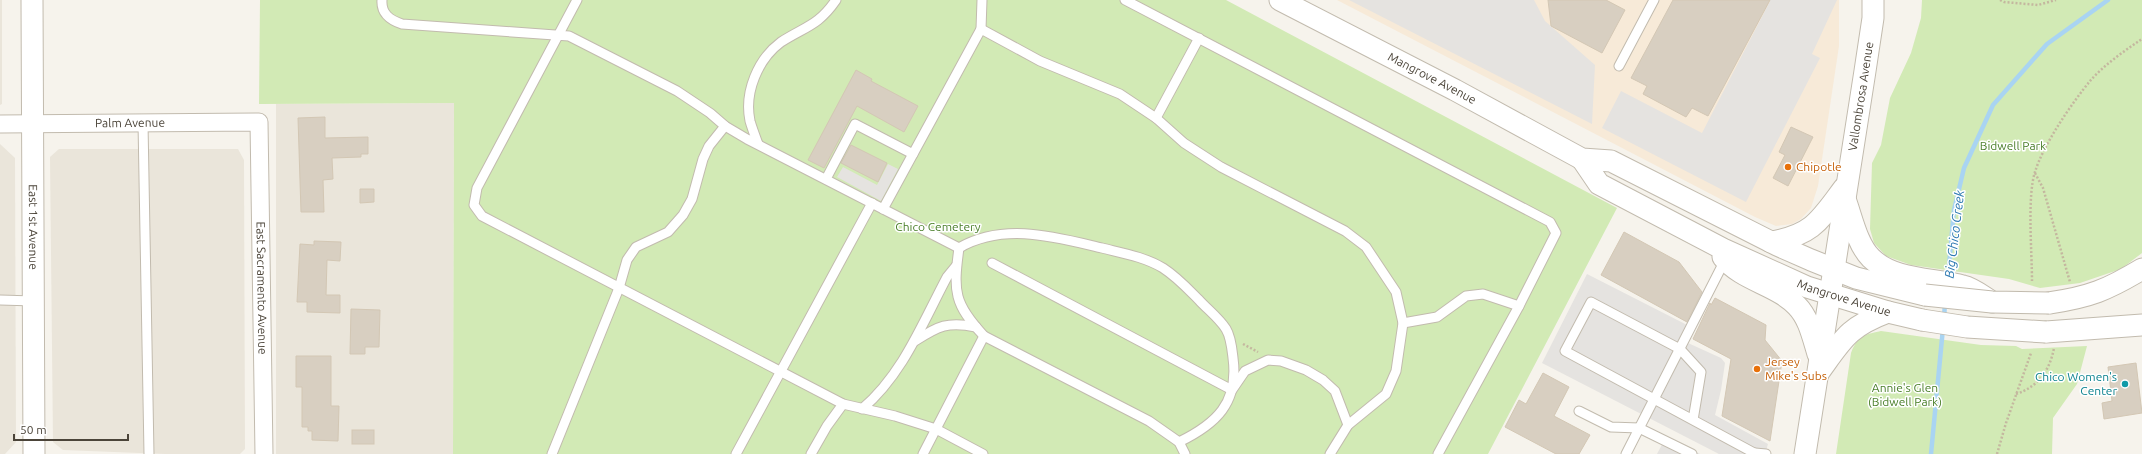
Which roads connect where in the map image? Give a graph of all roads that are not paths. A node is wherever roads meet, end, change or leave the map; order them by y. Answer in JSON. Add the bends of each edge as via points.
{"nodes":[{"id":1,"x":32,"y":0,"type":"edge"},
{"id":2,"x":382,"y":0,"type":"edge"},
{"id":3,"x":577,"y":0,"type":"edge"},
{"id":4,"x":836,"y":0,"type":"edge"},
{"id":5,"x":982,"y":0,"type":"edge"},
{"id":6,"x":1126,"y":0,"type":"edge"},
{"id":7,"x":1280,"y":0,"type":"edge"},
{"id":8,"x":1654,"y":0,"type":"edge"},
{"id":9,"x":1873,"y":0,"type":"edge"},
{"id":10,"x":981,"y":30,"type":"junction"},
{"id":11,"x":559,"y":35,"type":"junction"},
{"id":12,"x":1200,"y":38,"type":"junction"},
{"id":13,"x":1619,"y":66,"type":"dead end"},
{"id":14,"x":1156,"y":118,"type":"junction"},
{"id":15,"x":259,"y":122,"type":"joint"},
{"id":16,"x":33,"y":123,"type":"junction"},
{"id":17,"x":142,"y":123,"type":"junction"},
{"id":18,"x":0,"y":124,"type":"edge"},
{"id":19,"x":725,"y":126,"type":"junction"},
{"id":20,"x":758,"y":144,"type":"junction"},
{"id":21,"x":913,"y":154,"type":"junction"},
{"id":22,"x":1582,"y":158,"type":"junction"},
{"id":23,"x":826,"y":179,"type":"junction"},
{"id":24,"x":1845,"y":192,"type":"junction"},
{"id":25,"x":872,"y":203,"type":"junction"},
{"id":26,"x":883,"y":209,"type":"junction"},
{"id":27,"x":1771,"y":242,"type":"junction"},
{"id":28,"x":1711,"y":243,"type":"junction"},
{"id":29,"x":959,"y":248,"type":"junction"},
{"id":30,"x":1725,"y":260,"type":"junction"},
{"id":31,"x":992,"y":263,"type":"dead end"},
{"id":32,"x":956,"y":266,"type":"junction"},
{"id":33,"x":1833,"y":269,"type":"junction"},
{"id":34,"x":2142,"y":269,"type":"edge"},
{"id":35,"x":1926,"y":287,"type":"junction"},
{"id":36,"x":619,"y":288,"type":"junction"},
{"id":37,"x":1829,"y":294,"type":"junction"},
{"id":38,"x":0,"y":300,"type":"edge"},
{"id":39,"x":34,"y":301,"type":"junction"},
{"id":40,"x":1519,"y":306,"type":"junction"},
{"id":41,"x":1888,"y":312,"type":"junction"},
{"id":42,"x":1403,"y":323,"type":"junction"},
{"id":43,"x":2142,"y":325,"type":"edge"},
{"id":44,"x":976,"y":327,"type":"junction"},
{"id":45,"x":984,"y":336,"type":"junction"},
{"id":46,"x":914,"y":342,"type":"junction"},
{"id":47,"x":1680,"y":349,"type":"junction"},
{"id":48,"x":1818,"y":366,"type":"junction"},
{"id":49,"x":781,"y":371,"type":"junction"},
{"id":50,"x":1232,"y":390,"type":"junction"},
{"id":51,"x":1654,"y":399,"type":"junction"},
{"id":52,"x":843,"y":404,"type":"junction"},
{"id":53,"x":862,"y":409,"type":"junction"},
{"id":54,"x":1579,"y":411,"type":"dead end"},
{"id":55,"x":1693,"y":420,"type":"junction"},
{"id":56,"x":1348,"y":425,"type":"junction"},
{"id":57,"x":1639,"y":428,"type":"junction"},
{"id":58,"x":936,"y":429,"type":"junction"},
{"id":59,"x":1179,"y":442,"type":"junction"},
{"id":60,"x":34,"y":454,"type":"edge"},
{"id":61,"x":149,"y":454,"type":"edge"},
{"id":62,"x":264,"y":454,"type":"edge"},
{"id":63,"x":552,"y":454,"type":"edge"},
{"id":64,"x":736,"y":454,"type":"edge"},
{"id":65,"x":811,"y":454,"type":"edge"},
{"id":66,"x":923,"y":454,"type":"edge"},
{"id":67,"x":983,"y":454,"type":"edge"},
{"id":68,"x":1185,"y":454,"type":"edge"},
{"id":69,"x":1330,"y":454,"type":"edge"},
{"id":70,"x":1438,"y":454,"type":"edge"},
{"id":71,"x":1626,"y":454,"type":"edge"},
{"id":72,"x":1692,"y":454,"type":"edge"},
{"id":73,"x":1755,"y":454,"type":"edge"},
{"id":74,"x":1766,"y":454,"type":"edge"},
{"id":75,"x":1805,"y":454,"type":"edge"}],
"edges":[{"from":1,"to":16,"type":"street","name":"East 1st Avenue"},
{"from":2,"to":11,"type":"lane","via":[[385,14],[391,20],[402,24]]},
{"from":3,"to":11,"type":"lane"},
{"from":4,"to":20,"type":"lane","via":[[825,16],[782,42],[764,57],[748,102],[750,120]]},
{"from":5,"to":10,"type":"lane"},
{"from":6,"to":12,"type":"lane"},
{"from":7,"to":22,"type":"street","name":"Mangrove Avenue"},
{"from":8,"to":13,"type":"lane"},
{"from":9,"to":24,"type":"street","name":"Vallombrosa Avenue","via":[[1873,18]]},
{"from":10,"to":14,"type":"lane","via":[[1040,61],[1120,94]]},
{"from":10,"to":21,"type":"lane"},
{"from":11,"to":19,"type":"lane","via":[[569,36],[677,91]]},
{"from":11,"to":36,"type":"lane","via":[[477,188],[474,205],[482,216]]},
{"from":12,"to":14,"type":"lane"},
{"from":12,"to":40,"type":"lane","via":[[1550,222],[1556,233]]},
{"from":14,"to":42,"type":"lane","via":[[1184,143],[1221,167],[1345,232],[1366,247],[1396,292]]},
{"from":15,"to":17,"type":"street","name":"Palm Avenue"},
{"from":15,"to":62,"type":"street","name":"East Sacramento Avenue"},
{"from":16,"to":17,"type":"street","name":"Palm Avenue"},
{"from":16,"to":18,"type":"street","name":"Palm Avenue"},
{"from":16,"to":39,"type":"street","name":"East 1st Avenue"},
{"from":17,"to":61,"type":"lane"},
{"from":19,"to":20,"type":"lane"},
{"from":19,"to":36,"type":"lane","via":[[709,146],[692,199],[683,215],[668,232],[636,247],[627,260]]},
{"from":20,"to":23,"type":"lane"},
{"from":21,"to":23,"type":"lane","via":[[855,124]]},
{"from":21,"to":26,"type":"lane"},
{"from":22,"to":27,"type":"street","name":"Mangrove Avenue","via":[[1611,161]]},
{"from":22,"to":28,"type":"street","name":"Mangrove Avenue","via":[[1599,184]]},
{"from":23,"to":25,"type":"lane"},
{"from":24,"to":27,"type":"street","via":[[1808,230],[1787,239]]},
{"from":24,"to":33,"type":"street","name":"Vallombrosa Avenue"},
{"from":24,"to":35,"type":"street","via":[[1861,241],[1871,258]]},
{"from":25,"to":26,"type":"lane"},
{"from":25,"to":49,"type":"lane"},
{"from":26,"to":29,"type":"lane"},
{"from":27,"to":33,"type":"street","name":"Mangrove Avenue"},
{"from":28,"to":30,"type":"street"},
{"from":28,"to":37,"type":"street","name":"Mangrove Avenue","via":[[1802,285]]},
{"from":29,"to":32,"type":"lane"},
{"from":29,"to":50,"type":"lane","via":[[974,240],[998,234],[1048,236],[1142,259],[1162,267],[1180,281],[1226,329],[1232,347]]},
{"from":30,"to":47,"type":"lane"},
{"from":30,"to":48,"type":"street","via":[[1732,268],[1783,295],[1796,305],[1808,323]]},
{"from":31,"to":50,"type":"lane"},
{"from":32,"to":44,"type":"lane","via":[[958,299],[966,316]]},
{"from":32,"to":46,"type":"lane","via":[[947,277]]},
{"from":33,"to":35,"type":"street","name":"Mangrove Avenue","via":[[1856,278]]},
{"from":33,"to":37,"type":"street","name":"Vallombrosa Avenue"},
{"from":34,"to":35,"type":"street","name":"Mangrove Avenue","bridge":true,"via":[[2084,298],[2049,303],[1992,302]]},
{"from":36,"to":49,"type":"lane"},
{"from":36,"to":63,"type":"lane"},
{"from":37,"to":41,"type":"street","name":"Mangrove Avenue"},
{"from":37,"to":48,"type":"street","name":"Vallombrosa Avenue"},
{"from":38,"to":39,"type":"lane"},
{"from":39,"to":60,"type":"street","name":"East 1st Avenue"},
{"from":40,"to":42,"type":"lane","via":[[1483,294],[1466,296],[1437,317]]},
{"from":40,"to":70,"type":"lane"},
{"from":41,"to":43,"type":"street","name":"Mangrove Avenue","bridge":true,"via":[[1967,327],[2051,332]]},
{"from":41,"to":48,"type":"street","via":[[1866,320],[1851,330]]},
{"from":42,"to":56,"type":"lane","via":[[1396,371],[1386,394]]},
{"from":44,"to":45,"type":"lane"},
{"from":44,"to":46,"type":"lane","via":[[959,323],[946,324]]},
{"from":45,"to":58,"type":"lane"},
{"from":45,"to":59,"type":"lane","via":[[1148,420]]},
{"from":46,"to":53,"type":"lane","via":[[879,394]]},
{"from":47,"to":51,"type":"lane"},
{"from":47,"to":51,"type":"lane","via":[[1590,302],[1565,351]]},
{"from":47,"to":55,"type":"lane","via":[[1701,372]]},
{"from":48,"to":75,"type":"street","name":"Vallombrosa Avenue"},
{"from":49,"to":52,"type":"lane"},
{"from":49,"to":64,"type":"lane"},
{"from":50,"to":56,"type":"lane","via":[[1245,371],[1268,360],[1281,361],[1306,370],[1335,391]]},
{"from":50,"to":59,"type":"lane","via":[[1218,416],[1203,430]]},
{"from":51,"to":55,"type":"lane"},
{"from":51,"to":57,"type":"lane"},
{"from":52,"to":53,"type":"lane"},
{"from":52,"to":65,"type":"lane"},
{"from":53,"to":58,"type":"lane"},
{"from":54,"to":57,"type":"lane","via":[[1611,427]]},
{"from":55,"to":73,"type":"lane"},
{"from":56,"to":69,"type":"lane"},
{"from":57,"to":71,"type":"lane"},
{"from":57,"to":72,"type":"lane"},
{"from":58,"to":66,"type":"lane"},
{"from":58,"to":67,"type":"lane"},
{"from":59,"to":68,"type":"lane"},
{"from":73,"to":74,"type":"lane"}]}
